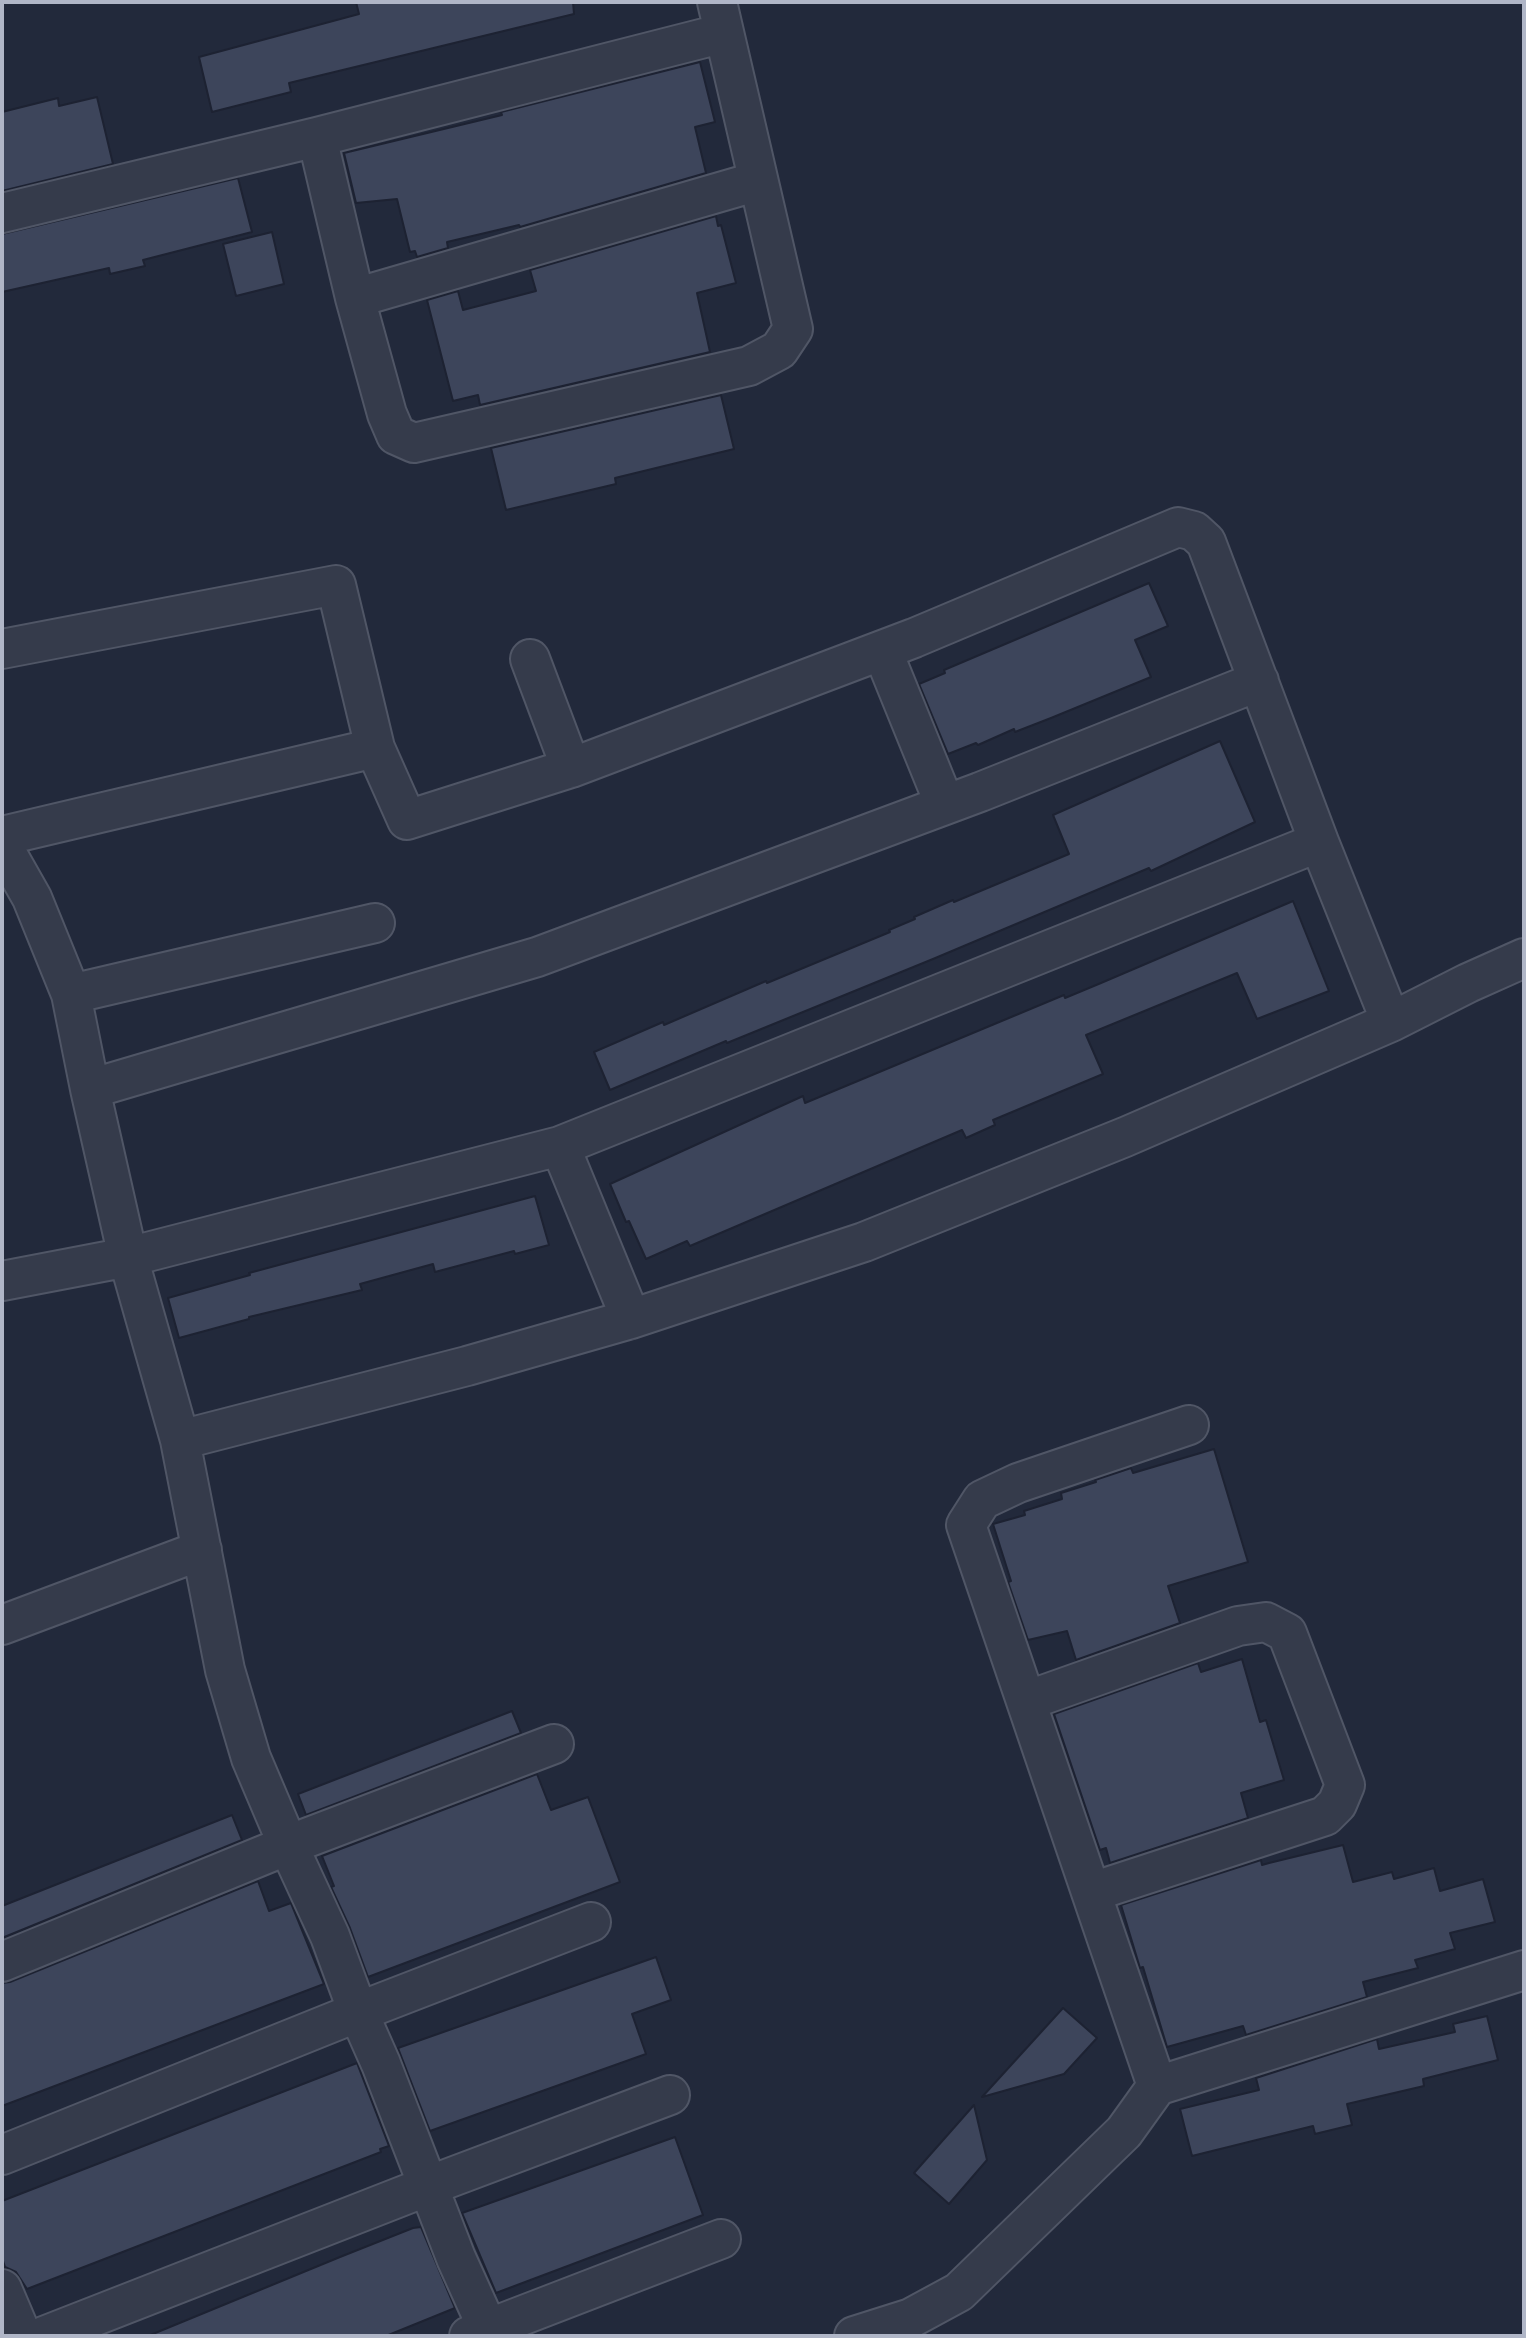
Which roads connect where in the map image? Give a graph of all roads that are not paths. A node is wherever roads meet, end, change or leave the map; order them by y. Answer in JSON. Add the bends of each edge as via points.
{"nodes":[{"id":1,"x":720,"y":18,"type":"edge"},
{"id":2,"x":317,"y":137,"type":"junction"},
{"id":3,"x":758,"y":181,"type":"junction"},
{"id":4,"x":2,"y":214,"type":"edge"},
{"id":5,"x":355,"y":298,"type":"junction"},
{"id":6,"x":2,"y":649,"type":"edge"},
{"id":7,"x":882,"y":650,"type":"junction"},
{"id":8,"x":530,"y":659,"type":"dead end"},
{"id":9,"x":1259,"y":681,"type":"junction"},
{"id":10,"x":375,"y":748,"type":"junction"},
{"id":11,"x":571,"y":768,"type":"junction"},
{"id":12,"x":945,"y":805,"type":"junction"},
{"id":13,"x":2,"y":836,"type":"edge"},
{"id":14,"x":1319,"y":842,"type":"junction"},
{"id":15,"x":2,"y":845,"type":"edge"},
{"id":16,"x":375,"y":923,"type":"dead end"},
{"id":17,"x":1524,"y":958,"type":"edge"},
{"id":18,"x":71,"y":993,"type":"junction"},
{"id":19,"x":1391,"y":1022,"type":"junction"},
{"id":20,"x":89,"y":1089,"type":"junction"},
{"id":21,"x":560,"y":1146,"type":"junction"},
{"id":22,"x":128,"y":1257,"type":"junction"},
{"id":23,"x":2,"y":1281,"type":"edge"},
{"id":24,"x":631,"y":1319,"type":"junction"},
{"id":25,"x":1189,"y":1425,"type":"dead end"},
{"id":26,"x":180,"y":1440,"type":"junction"},
{"id":27,"x":202,"y":1550,"type":"junction"},
{"id":28,"x":2,"y":1625,"type":"edge"},
{"id":29,"x":1026,"y":1701,"type":"junction"},
{"id":30,"x":554,"y":1744,"type":"dead end"},
{"id":31,"x":288,"y":1845,"type":"junction"},
{"id":32,"x":1092,"y":1892,"type":"junction"},
{"id":33,"x":590,"y":1922,"type":"dead end"},
{"id":34,"x":2,"y":1962,"type":"edge"},
{"id":35,"x":1524,"y":1970,"type":"edge"},
{"id":36,"x":358,"y":2012,"type":"junction"},
{"id":37,"x":1157,"y":2086,"type":"junction"},
{"id":38,"x":670,"y":2095,"type":"dead end"},
{"id":39,"x":2,"y":2155,"type":"edge"},
{"id":40,"x":428,"y":2186,"type":"junction"},
{"id":41,"x":722,"y":2239,"type":"dead end"},
{"id":42,"x":2,"y":2289,"type":"edge"},
{"id":43,"x":479,"y":2333,"type":"edge"},
{"id":44,"x":859,"y":2335,"type":"edge"},
{"id":45,"x":22,"y":2336,"type":"edge"},
{"id":46,"x":44,"y":2336,"type":"edge"}],
"edges":[{"from":1,"to":2,"type":"street"},
{"from":1,"to":3,"type":"street"},
{"from":2,"to":4,"type":"street"},
{"from":2,"to":5,"type":"street"},
{"from":3,"to":5,"type":"street"},
{"from":3,"to":5,"type":"street","via":[[793,329],[779,349],[749,366],[414,443],[396,435],[387,414]]},
{"from":6,"to":10,"type":"street","via":[[336,585]]},
{"from":7,"to":9,"type":"street","via":[[1178,527],[1194,531],[1206,542]]},
{"from":7,"to":11,"type":"street"},
{"from":7,"to":12,"type":"street"},
{"from":8,"to":11,"type":"street"},
{"from":9,"to":12,"type":"street"},
{"from":9,"to":14,"type":"street"},
{"from":10,"to":11,"type":"street","via":[[407,820]]},
{"from":10,"to":13,"type":"street"},
{"from":12,"to":20,"type":"street","via":[[537,957]]},
{"from":14,"to":19,"type":"street"},
{"from":14,"to":21,"type":"street"},
{"from":15,"to":18,"type":"street","via":[[32,898]]},
{"from":16,"to":18,"type":"street"},
{"from":17,"to":19,"type":"street"},
{"from":18,"to":20,"type":"street"},
{"from":19,"to":24,"type":"street","via":[[1125,1137],[864,1242]]},
{"from":20,"to":22,"type":"street"},
{"from":21,"to":22,"type":"street"},
{"from":21,"to":24,"type":"street"},
{"from":22,"to":23,"type":"street"},
{"from":22,"to":26,"type":"street"},
{"from":24,"to":26,"type":"street"},
{"from":25,"to":29,"type":"street","via":[[1018,1483],[982,1500],[966,1525]]},
{"from":26,"to":27,"type":"street"},
{"from":27,"to":28,"type":"street"},
{"from":27,"to":31,"type":"street","via":[[225,1670],[251,1758]]},
{"from":29,"to":32,"type":"street"},
{"from":29,"to":32,"type":"street","via":[[1238,1626],[1266,1622],[1287,1633],[1345,1785],[1337,1804],[1325,1816]]},
{"from":30,"to":31,"type":"street"},
{"from":31,"to":34,"type":"street"},
{"from":31,"to":36,"type":"street","via":[[330,1936]]},
{"from":32,"to":37,"type":"street"},
{"from":33,"to":36,"type":"street"},
{"from":35,"to":37,"type":"street"},
{"from":36,"to":39,"type":"street"},
{"from":36,"to":40,"type":"street"},
{"from":37,"to":44,"type":"street","via":[[1124,2132],[958,2292],[911,2319]]},
{"from":38,"to":40,"type":"street"},
{"from":40,"to":43,"type":"street"},
{"from":40,"to":46,"type":"street"},
{"from":41,"to":43,"type":"street"},
{"from":42,"to":45,"type":"street"}]}
